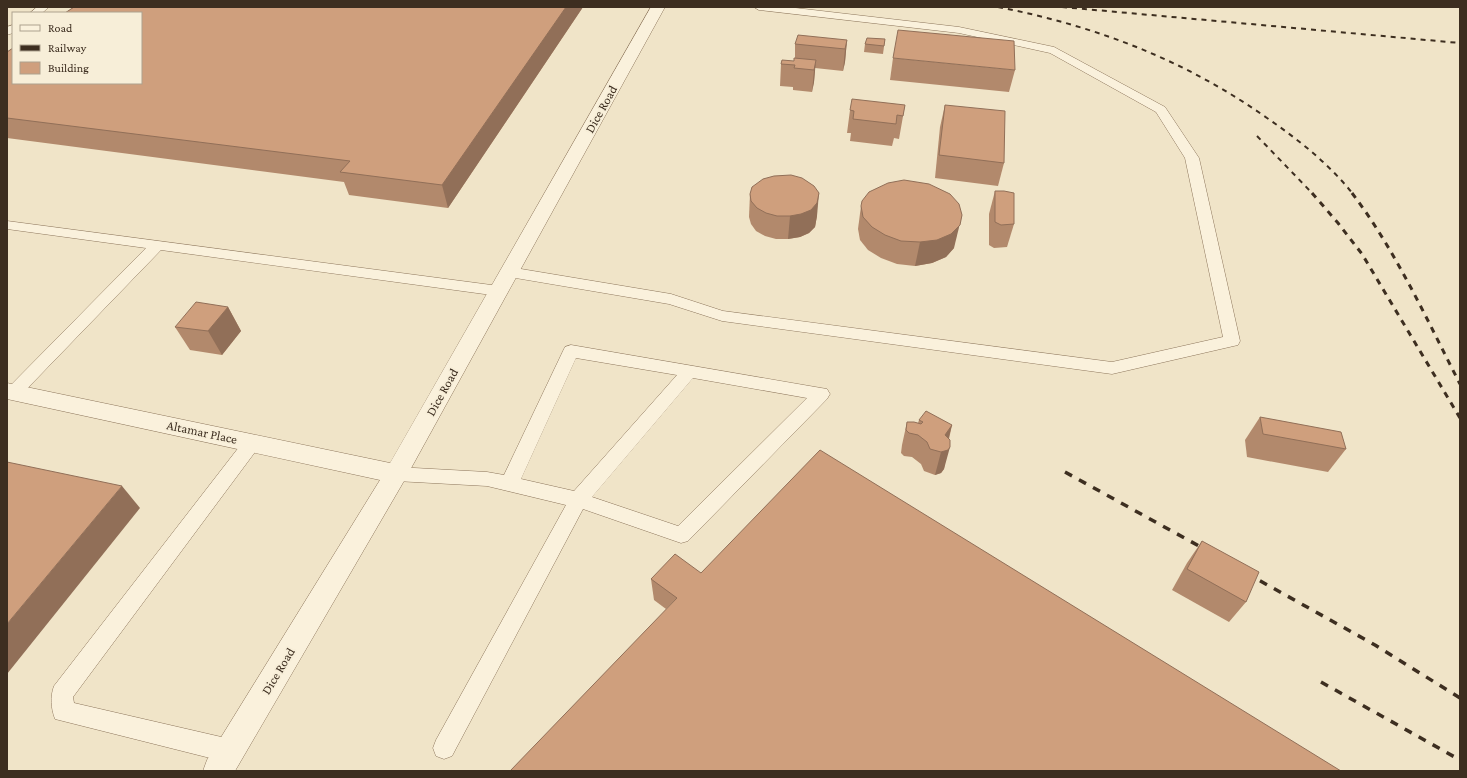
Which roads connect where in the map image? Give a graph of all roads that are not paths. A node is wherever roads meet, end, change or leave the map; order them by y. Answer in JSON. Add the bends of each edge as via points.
{"nodes":[{"id":1,"x":658,"y":7,"type":"edge"},
{"id":2,"x":760,"y":7,"type":"edge"},
{"id":3,"x":7,"y":225,"type":"edge"},
{"id":4,"x":158,"y":245,"type":"junction"},
{"id":5,"x":509,"y":272,"type":"junction"},
{"id":6,"x":499,"y":291,"type":"junction"},
{"id":7,"x":690,"y":371,"type":"junction"},
{"id":8,"x":10,"y":391,"type":"edge"},
{"id":9,"x":252,"y":443,"type":"junction"},
{"id":10,"x":396,"y":474,"type":"junction"},
{"id":11,"x":509,"y":484,"type":"junction"},
{"id":12,"x":578,"y":500,"type":"junction"},
{"id":13,"x":444,"y":748,"type":"dead end"},
{"id":14,"x":230,"y":751,"type":"junction"},
{"id":15,"x":218,"y":771,"type":"edge"}],
"edges":[{"from":1,"to":5,"type":"street","name":"Dice Road"},
{"from":2,"to":5,"type":"lane","via":[[959,30],[1054,50],[1161,110],[1192,158],[1232,341],[1112,368],[722,316],[671,299]]},
{"from":3,"to":4,"type":"lane"},
{"from":4,"to":6,"type":"lane"},
{"from":4,"to":8,"type":"lane"},
{"from":5,"to":6,"type":"street","name":"Dice Road"},
{"from":6,"to":10,"type":"street","name":"Dice Road"},
{"from":7,"to":11,"type":"lane","via":[[571,351]]},
{"from":7,"to":12,"type":"lane"},
{"from":7,"to":12,"type":"lane","via":[[821,394],[681,535]]},
{"from":8,"to":9,"type":"street","name":"Altamar Place"},
{"from":9,"to":10,"type":"street","name":"Altamar Place"},
{"from":9,"to":14,"type":"lane","via":[[62,694],[62,711]]},
{"from":10,"to":11,"type":"lane","via":[[488,478]]},
{"from":10,"to":14,"type":"street","name":"Dice Road"},
{"from":11,"to":12,"type":"lane"},
{"from":12,"to":13,"type":"lane"},
{"from":14,"to":15,"type":"street","name":"Dice Road"}]}
